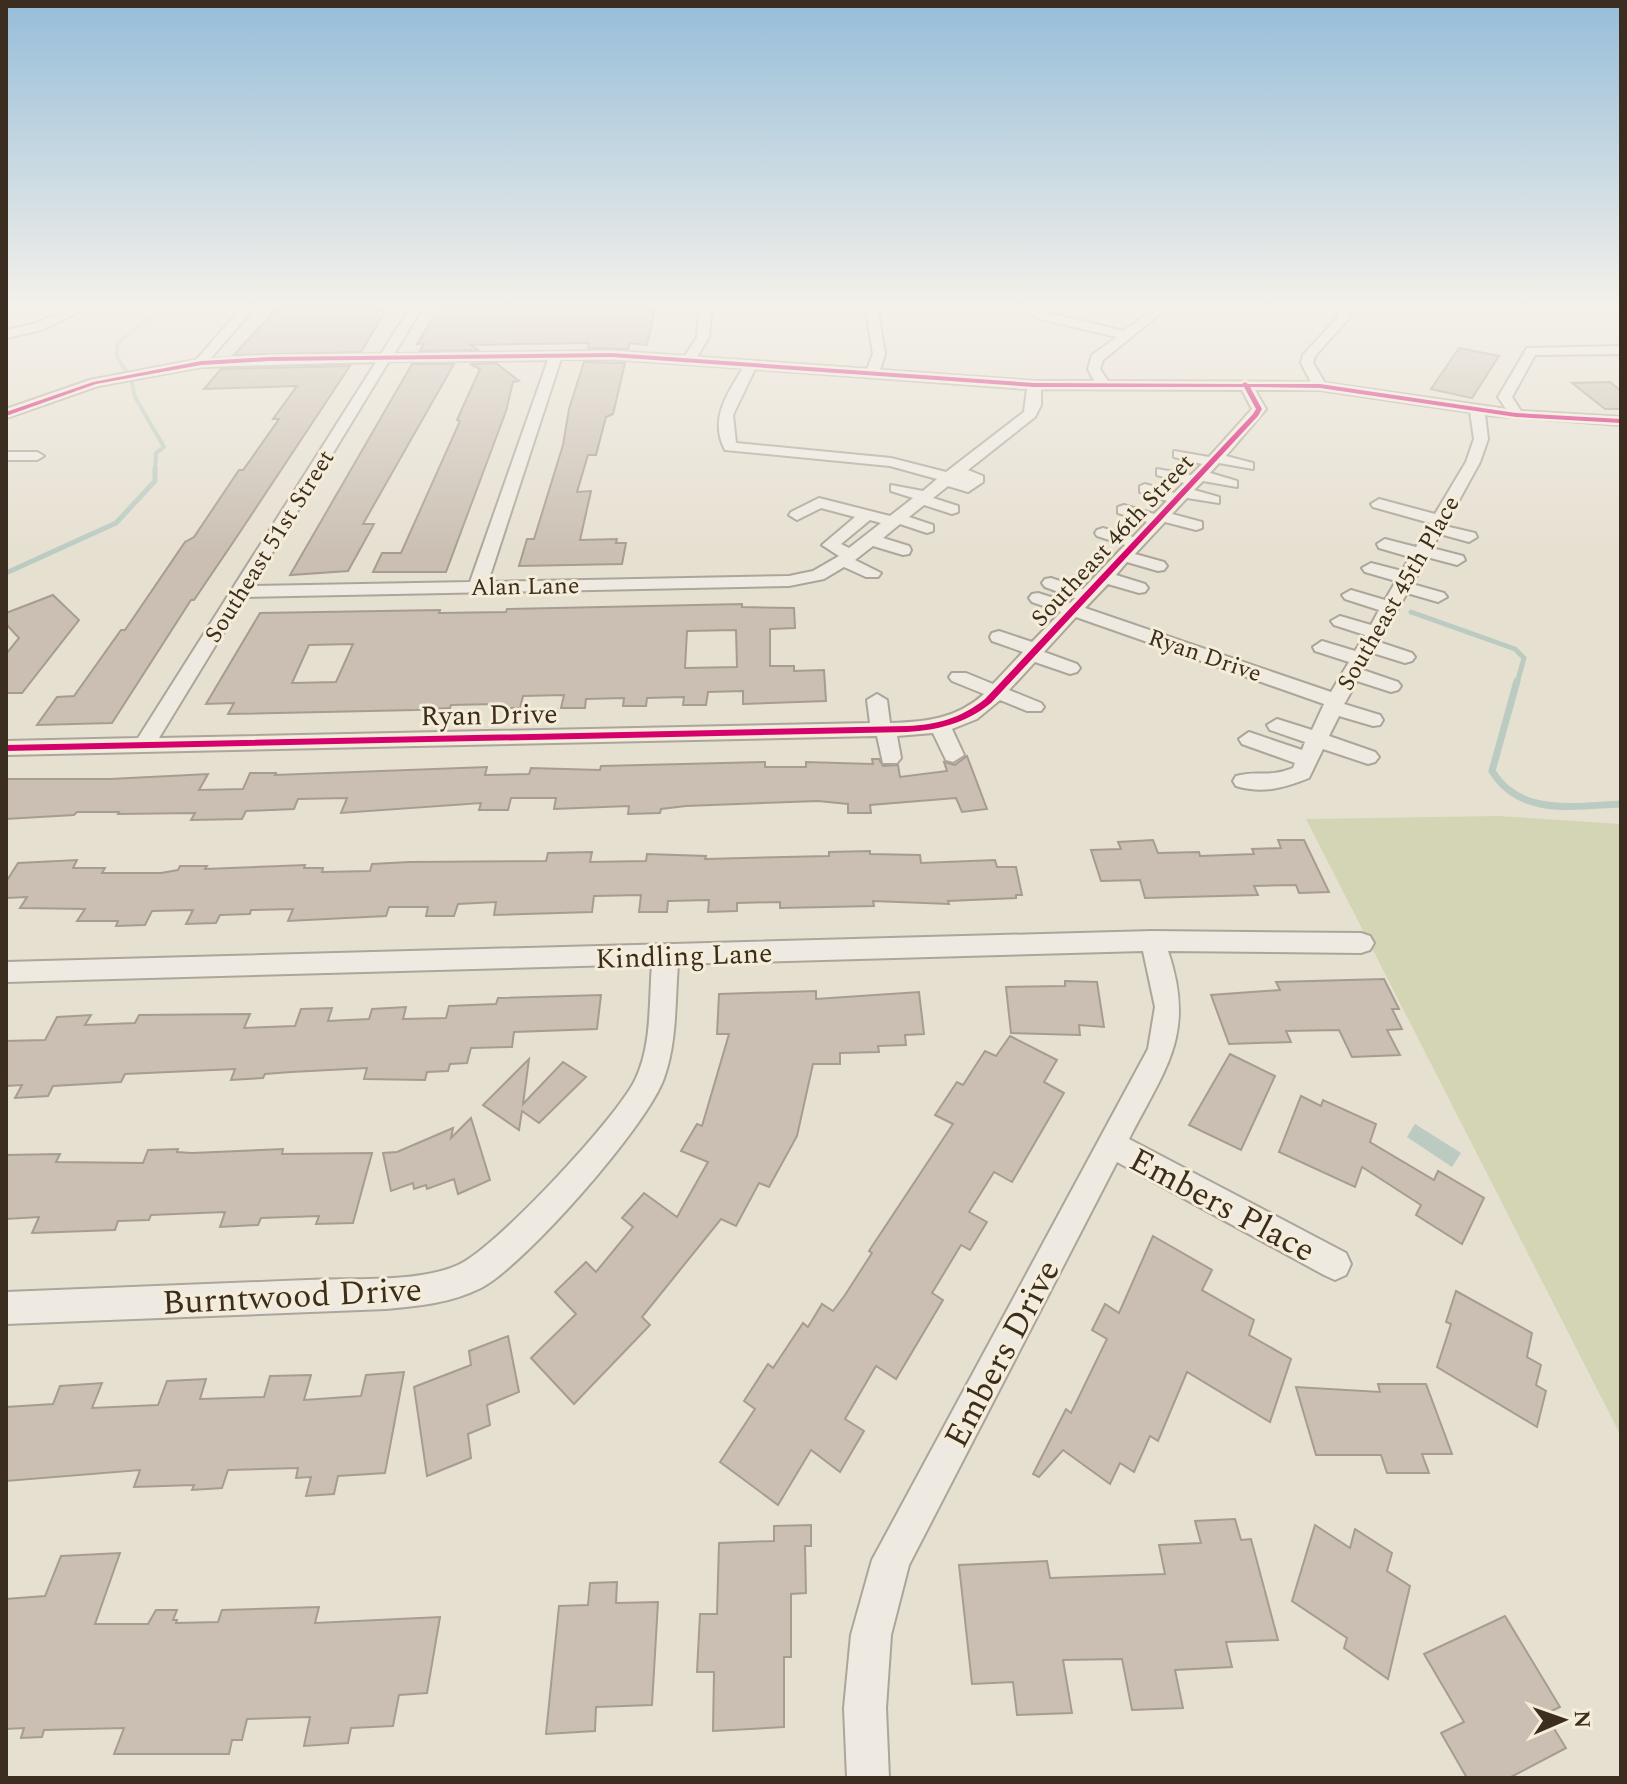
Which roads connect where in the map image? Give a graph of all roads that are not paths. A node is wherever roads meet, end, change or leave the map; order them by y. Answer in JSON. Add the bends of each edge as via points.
{"nodes":[{"id":1,"x":76,"y":388,"type":"edge"},
{"id":2,"x":366,"y":388,"type":"edge"},
{"id":3,"x":545,"y":388,"type":"edge"},
{"id":4,"x":738,"y":388,"type":"edge"},
{"id":5,"x":1034,"y":388,"type":"edge"},
{"id":6,"x":1247,"y":388,"type":"edge"},
{"id":7,"x":1335,"y":388,"type":"edge"},
{"id":8,"x":1510,"y":388,"type":"edge"},
{"id":9,"x":1477,"y":410,"type":"junction"},
{"id":10,"x":6,"y":414,"type":"edge"},
{"id":11,"x":1516,"y":415,"type":"junction"},
{"id":12,"x":1621,"y":421,"type":"edge"},
{"id":13,"x":1179,"y":454,"type":"dead end"},
{"id":14,"x":6,"y":456,"type":"edge"},
{"id":15,"x":37,"y":456,"type":"dead end"},
{"id":16,"x":1248,"y":466,"type":"dead end"},
{"id":17,"x":1162,"y":472,"type":"dead end"},
{"id":18,"x":950,"y":477,"type":"junction"},
{"id":19,"x":1197,"y":478,"type":"junction"},
{"id":20,"x":1232,"y":484,"type":"dead end"},
{"id":21,"x":896,"y":488,"type":"dead end"},
{"id":22,"x":1145,"y":489,"type":"dead end"},
{"id":23,"x":922,"y":498,"type":"junction"},
{"id":24,"x":1213,"y":500,"type":"dead end"},
{"id":25,"x":1379,"y":504,"type":"dead end"},
{"id":26,"x":952,"y":509,"type":"dead end"},
{"id":27,"x":1124,"y":510,"type":"dead end"},
{"id":28,"x":797,"y":515,"type":"dead end"},
{"id":29,"x":867,"y":515,"type":"junction"},
{"id":30,"x":1160,"y":518,"type":"junction"},
{"id":31,"x":894,"y":520,"type":"junction"},
{"id":32,"x":1400,"y":522,"type":"dead end"},
{"id":33,"x":1196,"y":525,"type":"dead end"},
{"id":34,"x":1436,"y":526,"type":"junction"},
{"id":35,"x":927,"y":528,"type":"dead end"},
{"id":36,"x":1103,"y":533,"type":"dead end"},
{"id":37,"x":1469,"y":537,"type":"dead end"},
{"id":38,"x":870,"y":539,"type":"junction"},
{"id":39,"x":1385,"y":544,"type":"dead end"},
{"id":40,"x":903,"y":550,"type":"dead end"},
{"id":41,"x":1130,"y":550,"type":"junction"},
{"id":42,"x":1421,"y":552,"type":"junction"},
{"id":43,"x":846,"y":558,"type":"junction"},
{"id":44,"x":1457,"y":560,"type":"dead end"},
{"id":45,"x":1158,"y":566,"type":"dead end"},
{"id":46,"x":1371,"y":568,"type":"dead end"},
{"id":47,"x":872,"y":573,"type":"dead end"},
{"id":48,"x":814,"y":576,"type":"junction"},
{"id":49,"x":1104,"y":577,"type":"junction"},
{"id":50,"x":1404,"y":582,"type":"junction"},
{"id":51,"x":1051,"y":583,"type":"dead end"},
{"id":52,"x":477,"y":587,"type":"junction"},
{"id":53,"x":1139,"y":588,"type":"dead end"},
{"id":54,"x":240,"y":592,"type":"junction"},
{"id":55,"x":835,"y":593,"type":"dead end"},
{"id":56,"x":1351,"y":595,"type":"dead end"},
{"id":57,"x":1438,"y":597,"type":"dead end"},
{"id":58,"x":1038,"y":598,"type":"dead end"},
{"id":59,"x":1080,"y":603,"type":"junction"},
{"id":60,"x":1390,"y":607,"type":"junction"},
{"id":61,"x":1340,"y":621,"type":"dead end"},
{"id":62,"x":994,"y":643,"type":"dead end"},
{"id":63,"x":1322,"y":647,"type":"dead end"},
{"id":64,"x":1363,"y":652,"type":"junction"},
{"id":65,"x":1030,"y":656,"type":"junction"},
{"id":66,"x":1405,"y":657,"type":"dead end"},
{"id":67,"x":1070,"y":668,"type":"dead end"},
{"id":68,"x":959,"y":677,"type":"dead end"},
{"id":69,"x":1391,"y":686,"type":"dead end"},
{"id":70,"x":997,"y":692,"type":"junction"},
{"id":71,"x":877,"y":700,"type":"dead end"},
{"id":72,"x":1334,"y":704,"type":"junction"},
{"id":73,"x":1034,"y":707,"type":"dead end"},
{"id":74,"x":971,"y":716,"type":"joint"},
{"id":75,"x":1373,"y":720,"type":"dead end"},
{"id":76,"x":1277,"y":725,"type":"dead end"},
{"id":77,"x":941,"y":727,"type":"junction"},
{"id":78,"x":884,"y":730,"type":"junction"},
{"id":79,"x":1249,"y":739,"type":"dead end"},
{"id":80,"x":1317,"y":739,"type":"junction"},
{"id":81,"x":144,"y":745,"type":"junction"},
{"id":82,"x":6,"y":748,"type":"edge"},
{"id":83,"x":953,"y":755,"type":"dead end"},
{"id":84,"x":1368,"y":757,"type":"dead end"},
{"id":85,"x":890,"y":758,"type":"dead end"},
{"id":86,"x":1304,"y":766,"type":"junction"},
{"id":87,"x":1244,"y":781,"type":"dead end"},
{"id":88,"x":1152,"y":941,"type":"junction"},
{"id":89,"x":1361,"y":943,"type":"dead end"},
{"id":90,"x":666,"y":955,"type":"junction"},
{"id":91,"x":6,"y":972,"type":"edge"},
{"id":92,"x":1111,"y":1144,"type":"junction"},
{"id":93,"x":1335,"y":1264,"type":"dead end"},
{"id":94,"x":6,"y":1308,"type":"edge"},
{"id":95,"x":868,"y":1778,"type":"edge"}],
"edges":[{"from":1,"to":10,"type":"street"},
{"from":2,"to":54,"type":"street","name":"Southeast 51st Street"},
{"from":3,"to":52,"type":"street"},
{"from":4,"to":18,"type":"street","via":[[725,426],[730,447],[914,460]]},
{"from":5,"to":18,"type":"street","via":[[1030,414]]},
{"from":6,"to":19,"type":"street","name":"Southeast 46th Street","via":[[1259,409]]},
{"from":7,"to":9,"type":"street"},
{"from":8,"to":11,"type":"street","via":[[1505,397]]},
{"from":9,"to":11,"type":"street"},
{"from":9,"to":34,"type":"street","name":"Southeast 45th Place","via":[[1480,446]]},
{"from":11,"to":12,"type":"street"},
{"from":13,"to":19,"type":"street"},
{"from":14,"to":15,"type":"street"},
{"from":16,"to":19,"type":"street"},
{"from":17,"to":19,"type":"street"},
{"from":18,"to":23,"type":"street"},
{"from":19,"to":20,"type":"street"},
{"from":19,"to":22,"type":"street"},
{"from":19,"to":24,"type":"street"},
{"from":19,"to":30,"type":"street","name":"Southeast 46th Street"},
{"from":21,"to":23,"type":"street"},
{"from":23,"to":26,"type":"street"},
{"from":23,"to":31,"type":"street"},
{"from":25,"to":34,"type":"street"},
{"from":27,"to":30,"type":"street"},
{"from":28,"to":29,"type":"street","via":[[819,503]]},
{"from":29,"to":31,"type":"street"},
{"from":29,"to":43,"type":"street","via":[[830,545]]},
{"from":30,"to":33,"type":"street"},
{"from":30,"to":41,"type":"street","name":"Southeast 46th Street"},
{"from":31,"to":35,"type":"street"},
{"from":31,"to":38,"type":"street"},
{"from":32,"to":34,"type":"street"},
{"from":34,"to":37,"type":"street"},
{"from":34,"to":42,"type":"street","name":"Southeast 45th Place"},
{"from":36,"to":41,"type":"street"},
{"from":38,"to":40,"type":"street"},
{"from":38,"to":43,"type":"street"},
{"from":39,"to":42,"type":"street"},
{"from":41,"to":45,"type":"street"},
{"from":41,"to":49,"type":"street","name":"Southeast 46th Street"},
{"from":42,"to":44,"type":"street"},
{"from":42,"to":50,"type":"street","name":"Southeast 45th Place"},
{"from":43,"to":47,"type":"street"},
{"from":43,"to":48,"type":"street"},
{"from":46,"to":50,"type":"street"},
{"from":48,"to":52,"type":"street","name":"Alan Lane","via":[[789,581]]},
{"from":48,"to":55,"type":"street"},
{"from":49,"to":53,"type":"street"},
{"from":49,"to":59,"type":"street","name":"Southeast 46th Street"},
{"from":50,"to":57,"type":"street"},
{"from":50,"to":60,"type":"street","name":"Southeast 45th Place"},
{"from":51,"to":59,"type":"street"},
{"from":52,"to":54,"type":"street","name":"Alan Lane"},
{"from":54,"to":81,"type":"street","name":"Southeast 51st Street"},
{"from":56,"to":60,"type":"street"},
{"from":58,"to":59,"type":"street"},
{"from":59,"to":65,"type":"street","name":"Southeast 46th Street"},
{"from":59,"to":72,"type":"street","name":"Ryan Drive","via":[[1117,633],[1215,652]]},
{"from":60,"to":64,"type":"street","name":"Southeast 45th Place"},
{"from":61,"to":64,"type":"street"},
{"from":62,"to":65,"type":"street"},
{"from":63,"to":64,"type":"street"},
{"from":64,"to":66,"type":"street"},
{"from":64,"to":69,"type":"street"},
{"from":64,"to":72,"type":"street","name":"Southeast 45th Place"},
{"from":65,"to":67,"type":"street"},
{"from":65,"to":70,"type":"street","name":"Southeast 46th Street"},
{"from":68,"to":70,"type":"street"},
{"from":70,"to":73,"type":"street"},
{"from":70,"to":74,"type":"street","name":"Southeast 46th Street"},
{"from":71,"to":78,"type":"street"},
{"from":72,"to":75,"type":"street","name":"Ryan Drive"},
{"from":72,"to":80,"type":"street","name":"Southeast 45th Place"},
{"from":74,"to":77,"type":"street","name":"Ryan Drive"},
{"from":76,"to":80,"type":"street"},
{"from":77,"to":78,"type":"street","name":"Ryan Drive"},
{"from":77,"to":83,"type":"street"},
{"from":78,"to":81,"type":"street","name":"Ryan Drive"},
{"from":78,"to":85,"type":"street"},
{"from":79,"to":86,"type":"street"},
{"from":80,"to":84,"type":"street"},
{"from":80,"to":86,"type":"street","name":"Southeast 45th Place"},
{"from":81,"to":82,"type":"street","name":"Ryan Drive"},
{"from":86,"to":87,"type":"street","via":[[1276,783]]},
{"from":88,"to":89,"type":"street","name":"Kindling Lane"},
{"from":88,"to":90,"type":"street","name":"Kindling Lane"},
{"from":88,"to":92,"type":"street","name":"Embers Drive","via":[[1170,993],[1169,1023],[1161,1050]]},
{"from":90,"to":91,"type":"street","name":"Kindling Lane"},
{"from":90,"to":94,"type":"street","name":"Burntwood Drive","via":[[649,1083],[600,1147],[507,1249],[478,1272],[444,1287],[386,1293]]},
{"from":92,"to":93,"type":"street","name":"Embers Place"},
{"from":92,"to":95,"type":"street","name":"Embers Drive","via":[[891,1560],[871,1635],[865,1708]]}]}
